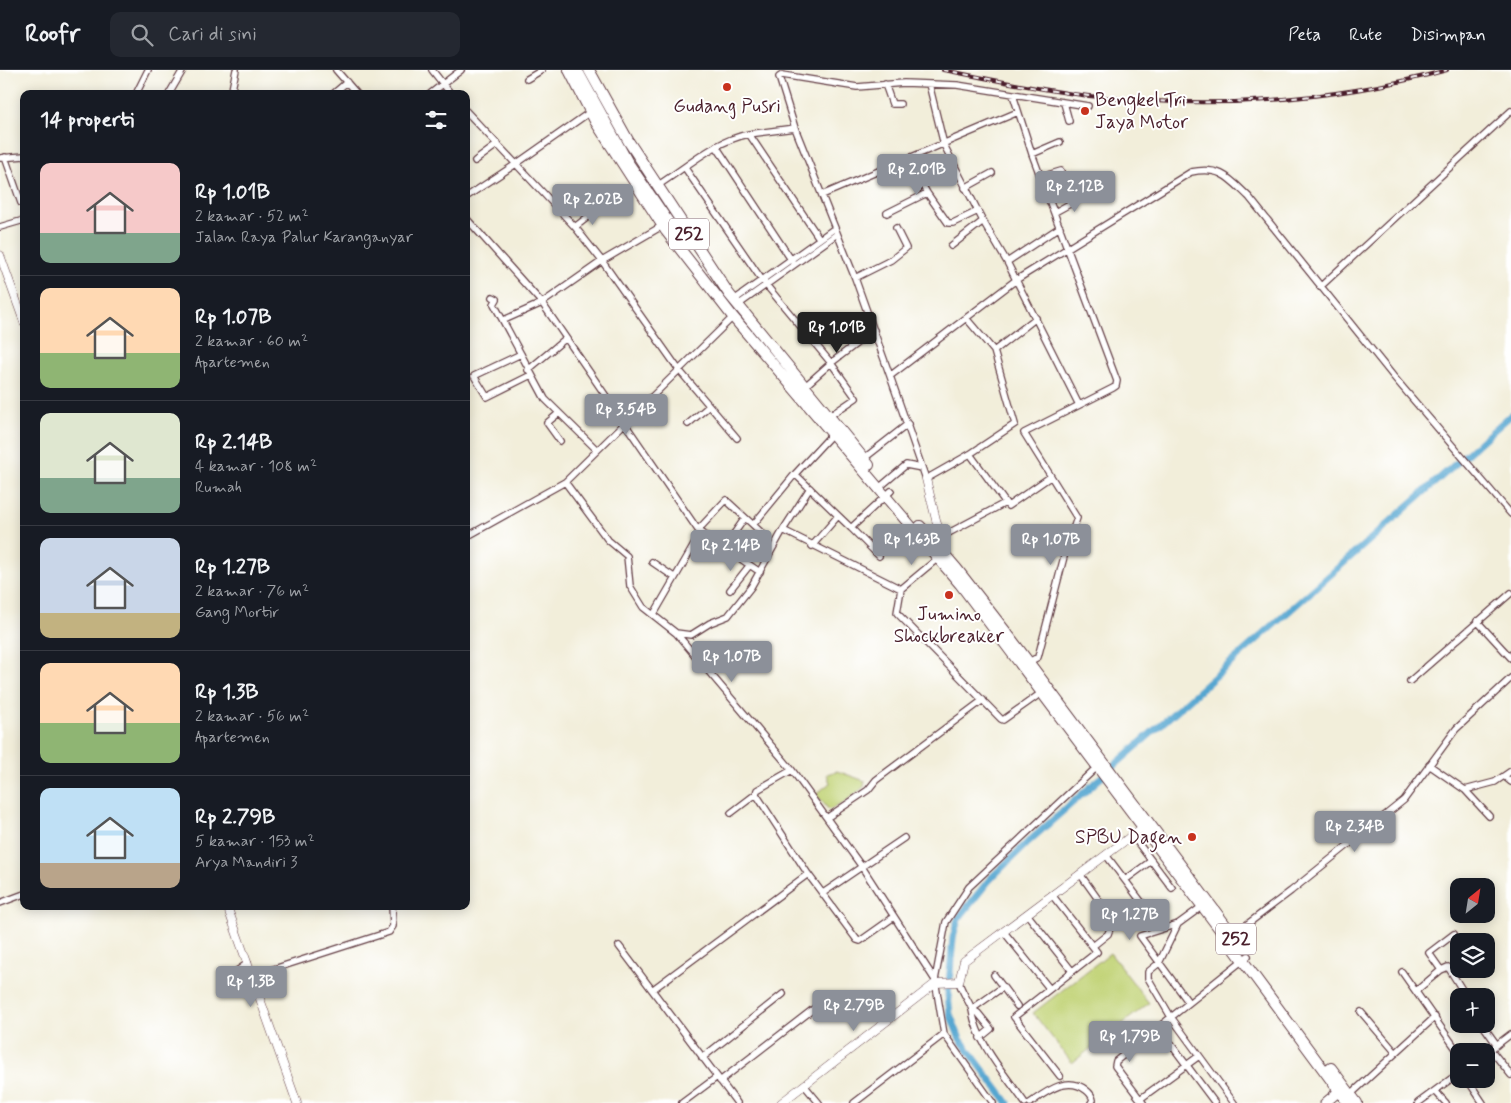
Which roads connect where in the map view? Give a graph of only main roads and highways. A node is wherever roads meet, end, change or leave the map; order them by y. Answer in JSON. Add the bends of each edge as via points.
{"nodes":[{"id":1,"x":569,"y":70,"type":"edge"},
{"id":2,"x":577,"y":70,"type":"edge"},
{"id":3,"x":584,"y":70,"type":"edge"},
{"id":4,"x":589,"y":70,"type":"edge"},
{"id":5,"x":681,"y":235,"type":"junction"},
{"id":6,"x":726,"y":290,"type":"junction"},
{"id":7,"x":715,"y":294,"type":"junction"},
{"id":8,"x":801,"y":389,"type":"junction"},
{"id":9,"x":1347,"y":1096,"type":"edge"},
{"id":10,"x":1325,"y":1103,"type":"edge"}],
"edges":[{"from":1,"to":7,"type":"main road","number":"252","via":[[631,180]]},
{"from":2,"to":5,"type":"main road","number":"252","via":[[627,161]]},
{"from":3,"to":5,"type":"main road","number":"252"},
{"from":4,"to":6,"type":"main road","number":"252","via":[[657,186]]},
{"from":5,"to":6,"type":"main road"},
{"from":5,"to":7,"type":"main road"},
{"from":6,"to":8,"type":"main road","number":"252"},
{"from":7,"to":8,"type":"main road","number":"252"},
{"from":8,"to":9,"type":"main road","number":"252","via":[[1025,664]]},
{"from":9,"to":10,"type":"main road"}]}
